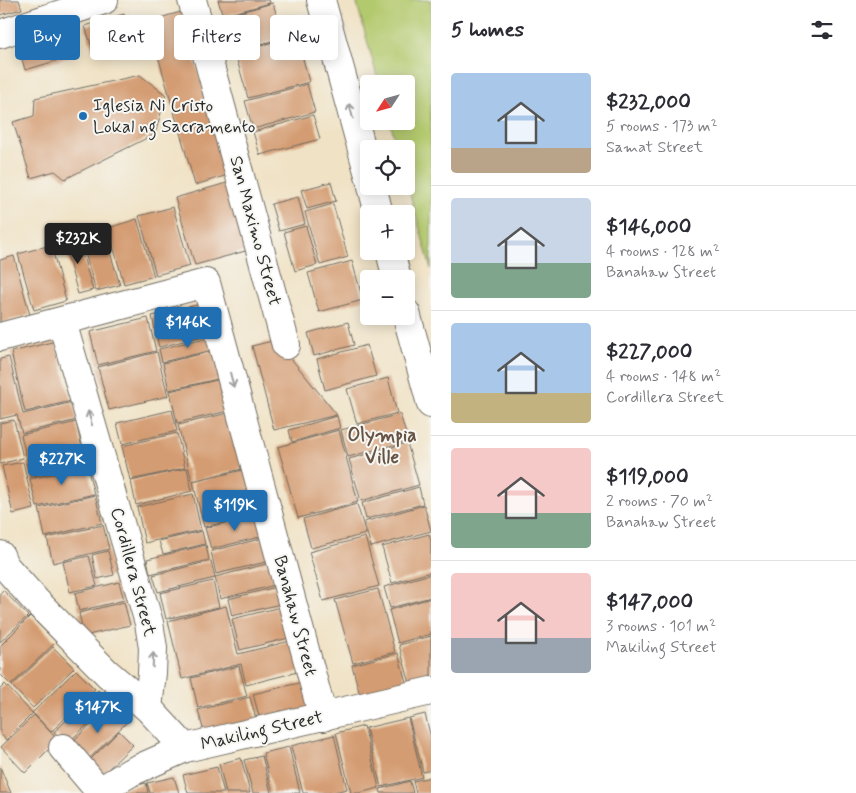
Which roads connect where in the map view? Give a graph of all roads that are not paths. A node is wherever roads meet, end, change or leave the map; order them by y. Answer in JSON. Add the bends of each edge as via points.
{"nodes":[{"id":1,"x":104,"y":0,"type":"edge"},
{"id":2,"x":192,"y":0,"type":"edge"},
{"id":3,"x":321,"y":0,"type":"edge"},
{"id":4,"x":0,"y":34,"type":"edge"},
{"id":5,"x":360,"y":141,"type":"edge"},
{"id":6,"x":62,"y":322,"type":"junction"},
{"id":7,"x":410,"y":325,"type":"edge"},
{"id":8,"x":0,"y":337,"type":"edge"},
{"id":9,"x":286,"y":345,"type":"dead end"},
{"id":10,"x":431,"y":404,"type":"edge"},
{"id":11,"x":1,"y":562,"type":"edge"},
{"id":12,"x":431,"y":691,"type":"edge"},
{"id":13,"x":148,"y":708,"type":"junction"},
{"id":14,"x":323,"y":718,"type":"junction"},
{"id":15,"x":63,"y":748,"type":"dead end"},
{"id":16,"x":185,"y":748,"type":"junction"},
{"id":17,"x":100,"y":792,"type":"edge"}],
"edges":[{"from":1,"to":4,"type":"street"},
{"from":2,"to":9,"type":"street","name":"San Maximo Street"},
{"from":5,"to":3,"type":"street","one_way":true},
{"from":6,"to":8,"type":"street"},
{"from":13,"to":6,"type":"street","name":"Cordillera Street","one_way":true,"via":[[153,648],[149,623]]},
{"from":6,"to":14,"type":"street","name":"Banahaw Street","one_way":true,"via":[[206,283]]},
{"from":7,"to":10,"type":"street"},
{"from":11,"to":13,"type":"street","via":[[107,673]]},
{"from":12,"to":14,"type":"street","name":"Makiling Street"},
{"from":13,"to":16,"type":"street"},
{"from":14,"to":16,"type":"street","name":"Makiling Street"},
{"from":15,"to":17,"type":"street","name":"Makiling Street"},
{"from":16,"to":17,"type":"street","name":"Makiling Street","via":[[131,772]]}]}
